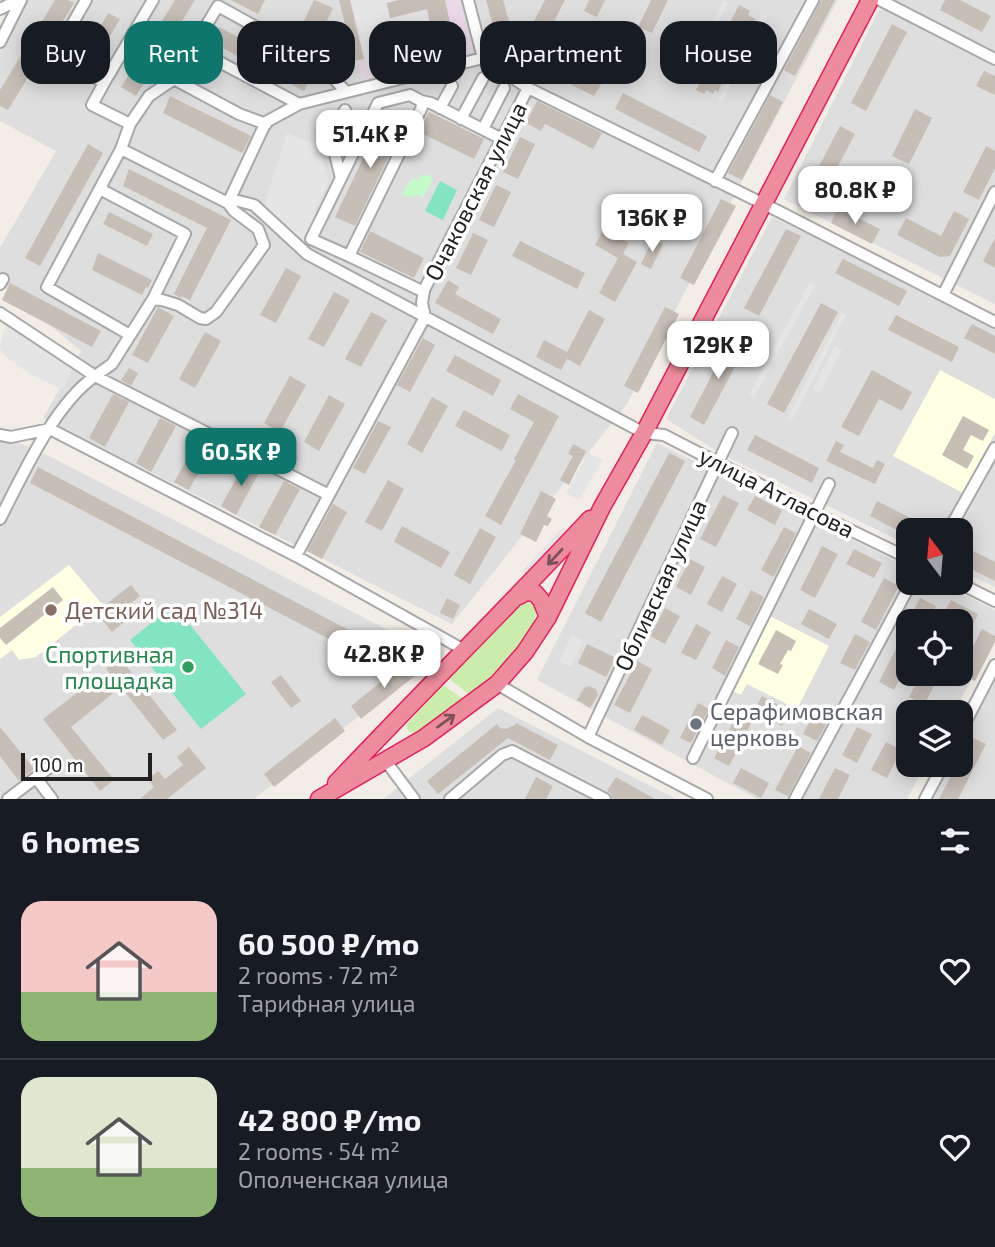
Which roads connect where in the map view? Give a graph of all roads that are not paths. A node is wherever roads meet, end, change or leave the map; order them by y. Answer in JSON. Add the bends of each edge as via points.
{"nodes":[{"id":1,"x":20,"y":0,"type":"edge"},
{"id":2,"x":86,"y":0,"type":"edge"},
{"id":3,"x":153,"y":0,"type":"edge"},
{"id":4,"x":468,"y":0,"type":"edge"},
{"id":5,"x":813,"y":0,"type":"edge"},
{"id":6,"x":870,"y":0,"type":"edge"},
{"id":7,"x":880,"y":0,"type":"edge"},
{"id":8,"x":0,"y":9,"type":"edge"},
{"id":9,"x":74,"y":21,"type":"edge"},
{"id":10,"x":209,"y":21,"type":"edge"},
{"id":11,"x":0,"y":42,"type":"edge"},
{"id":12,"x":480,"y":46,"type":"edge"},
{"id":13,"x":480,"y":59,"type":"edge"},
{"id":14,"x":995,"y":59,"type":"edge"},
{"id":15,"x":223,"y":64,"type":"edge"},
{"id":16,"x":110,"y":73,"type":"edge"},
{"id":17,"x":103,"y":84,"type":"edge"},
{"id":18,"x":167,"y":84,"type":"edge"},
{"id":19,"x":183,"y":84,"type":"edge"},
{"id":20,"x":480,"y":84,"type":"edge"},
{"id":21,"x":522,"y":84,"type":"edge"},
{"id":22,"x":452,"y":86,"type":"dead end"},
{"id":23,"x":504,"y":88,"type":"dead end"},
{"id":24,"x":528,"y":88,"type":"junction"},
{"id":25,"x":346,"y":92,"type":"junction"},
{"id":26,"x":421,"y":101,"type":"junction"},
{"id":27,"x":299,"y":104,"type":"junction"},
{"id":28,"x":440,"y":108,"type":"junction"},
{"id":29,"x":345,"y":110,"type":"dead end"},
{"id":30,"x":461,"y":119,"type":"junction"},
{"id":31,"x":130,"y":124,"type":"junction"},
{"id":32,"x":265,"y":124,"type":"junction"},
{"id":33,"x":483,"y":129,"type":"junction"},
{"id":34,"x":502,"y":139,"type":"junction"},
{"id":35,"x":121,"y":149,"type":"junction"},
{"id":36,"x":341,"y":178,"type":"junction"},
{"id":37,"x":715,"y":181,"type":"junction"},
{"id":38,"x":100,"y":189,"type":"junction"},
{"id":39,"x":995,"y":192,"type":"edge"},
{"id":40,"x":228,"y":203,"type":"junction"},
{"id":41,"x":763,"y":204,"type":"junction"},
{"id":42,"x":349,"y":256,"type":"junction"},
{"id":43,"x":424,"y":292,"type":"junction"},
{"id":44,"x":943,"y":295,"type":"junction"},
{"id":45,"x":153,"y":299,"type":"junction"},
{"id":46,"x":0,"y":313,"type":"edge"},
{"id":47,"x":425,"y":317,"type":"junction"},
{"id":48,"x":995,"y":322,"type":"edge"},
{"id":49,"x":130,"y":335,"type":"junction"},
{"id":50,"x":96,"y":376,"type":"junction"},
{"id":51,"x":50,"y":429,"type":"junction"},
{"id":52,"x":644,"y":433,"type":"junction"},
{"id":53,"x":732,"y":433,"type":"dead end"},
{"id":54,"x":0,"y":435,"type":"edge"},
{"id":55,"x":995,"y":448,"type":"edge"},
{"id":56,"x":717,"y":463,"type":"junction"},
{"id":57,"x":829,"y":484,"type":"dead end"},
{"id":58,"x":329,"y":495,"type":"junction"},
{"id":59,"x":602,"y":507,"type":"junction"},
{"id":60,"x":815,"y":513,"type":"junction"},
{"id":61,"x":956,"y":518,"type":"edge"},
{"id":62,"x":0,"y":519,"type":"edge"},
{"id":63,"x":896,"y":552,"type":"edge"},
{"id":64,"x":296,"y":555,"type":"junction"},
{"id":65,"x":973,"y":590,"type":"edge"},
{"id":66,"x":905,"y":595,"type":"edge"},
{"id":67,"x":519,"y":596,"type":"junction"},
{"id":68,"x":995,"y":601,"type":"edge"},
{"id":69,"x":548,"y":617,"type":"junction"},
{"id":70,"x":464,"y":650,"type":"junction"},
{"id":71,"x":995,"y":665,"type":"edge"},
{"id":72,"x":497,"y":684,"type":"junction"},
{"id":73,"x":973,"y":708,"type":"edge"},
{"id":74,"x":401,"y":713,"type":"junction"},
{"id":75,"x":588,"y":737,"type":"junction"},
{"id":76,"x":424,"y":738,"type":"junction"},
{"id":77,"x":693,"y":758,"type":"dead end"},
{"id":78,"x":385,"y":760,"type":"junction"},
{"id":79,"x":55,"y":763,"type":"dead end"},
{"id":80,"x":937,"y":777,"type":"edge"},
{"id":81,"x":36,"y":778,"type":"junction"},
{"id":82,"x":322,"y":797,"type":"edge"},
{"id":83,"x":8,"y":799,"type":"edge"},
{"id":84,"x":52,"y":799,"type":"edge"},
{"id":85,"x":414,"y":799,"type":"edge"},
{"id":86,"x":450,"y":799,"type":"edge"},
{"id":87,"x":606,"y":799,"type":"edge"},
{"id":88,"x":708,"y":799,"type":"edge"},
{"id":89,"x":795,"y":799,"type":"edge"},
{"id":90,"x":925,"y":799,"type":"edge"}],
"edges":[{"from":1,"to":8,"type":"street"},
{"from":1,"to":11,"type":"street"},
{"from":2,"to":9,"type":"street"},
{"from":3,"to":16,"type":"street"},
{"from":4,"to":12,"type":"street"},
{"from":5,"to":37,"type":"street"},
{"from":6,"to":41,"type":"highway"},
{"from":7,"to":14,"type":"street"},
{"from":10,"to":25,"type":"street","via":[[218,6],[318,61]]},
{"from":13,"to":25,"type":"street"},
{"from":15,"to":27,"type":"street"},
{"from":17,"to":31,"type":"street","via":[[92,105]]},
{"from":18,"to":31,"type":"street","via":[[149,96]]},
{"from":19,"to":32,"type":"street"},
{"from":20,"to":30,"type":"street"},
{"from":21,"to":24,"type":"street"},
{"from":22,"to":28,"type":"street"},
{"from":23,"to":33,"type":"street"},
{"from":24,"to":34,"type":"street","name":"Очаковская улица"},
{"from":24,"to":37,"type":"street"},
{"from":25,"to":27,"type":"street"},
{"from":26,"to":28,"type":"street"},
{"from":26,"to":36,"type":"street","via":[[410,95],[378,103]]},
{"from":26,"to":42,"type":"street"},
{"from":27,"to":32,"type":"street"},
{"from":28,"to":30,"type":"street"},
{"from":29,"to":36,"type":"street","via":[[331,138]]},
{"from":30,"to":33,"type":"street"},
{"from":31,"to":35,"type":"street"},
{"from":32,"to":40,"type":"street"},
{"from":33,"to":34,"type":"street"},
{"from":34,"to":43,"type":"street","name":"Очаковская улица"},
{"from":35,"to":38,"type":"street"},
{"from":35,"to":40,"type":"street"},
{"from":36,"to":42,"type":"street","via":[[311,239]]},
{"from":37,"to":41,"type":"street"},
{"from":38,"to":45,"type":"street","via":[[185,234]]},
{"from":38,"to":49,"type":"street","via":[[47,286]]},
{"from":39,"to":44,"type":"street"},
{"from":40,"to":45,"type":"street","via":[[258,229],[264,245],[216,312],[200,318]]},
{"from":40,"to":47,"type":"street","name":"улица Атласова","via":[[231,199],[254,205],[307,254]]},
{"from":41,"to":44,"type":"street"},
{"from":41,"to":52,"type":"highway"},
{"from":42,"to":43,"type":"street"},
{"from":43,"to":47,"type":"street","name":"Очаковская улица"},
{"from":44,"to":48,"type":"street"},
{"from":45,"to":49,"type":"street"},
{"from":46,"to":50,"type":"street"},
{"from":47,"to":52,"type":"street","name":"улица Атласова"},
{"from":47,"to":58,"type":"street"},
{"from":49,"to":50,"type":"street","via":[[112,364]]},
{"from":50,"to":51,"type":"street","via":[[86,382]]},
{"from":50,"to":58,"type":"street"},
{"from":51,"to":54,"type":"street"},
{"from":51,"to":62,"type":"street"},
{"from":51,"to":64,"type":"street"},
{"from":52,"to":56,"type":"street","name":"улица Атласова","via":[[664,435]]},
{"from":52,"to":59,"type":"highway"},
{"from":53,"to":56,"type":"street","name":"Обливская улица"},
{"from":55,"to":61,"type":"street"},
{"from":56,"to":60,"type":"street","name":"улица Атласова"},
{"from":56,"to":75,"type":"street","name":"Обливская улица"},
{"from":57,"to":60,"type":"street"},
{"from":58,"to":64,"type":"street"},
{"from":59,"to":67,"type":"highway","one_way":true},
{"from":59,"to":69,"type":"highway"},
{"from":60,"to":63,"type":"street","name":"улица Атласова"},
{"from":60,"to":77,"type":"street"},
{"from":64,"to":70,"type":"street"},
{"from":65,"to":68,"type":"street"},
{"from":66,"to":89,"type":"street"},
{"from":67,"to":69,"type":"highway","via":[[535,593]]},
{"from":67,"to":70,"type":"highway"},
{"from":69,"to":72,"type":"highway"},
{"from":70,"to":74,"type":"highway"},
{"from":71,"to":73,"type":"street"},
{"from":72,"to":75,"type":"street"},
{"from":76,"to":72,"type":"highway","one_way":true},
{"from":74,"to":76,"type":"highway","via":[[399,722],[405,735]]},
{"from":74,"to":82,"type":"highway"},
{"from":75,"to":88,"type":"street"},
{"from":76,"to":78,"type":"highway"},
{"from":78,"to":82,"type":"highway"},
{"from":78,"to":85,"type":"street"},
{"from":79,"to":81,"type":"street"},
{"from":80,"to":90,"type":"street"},
{"from":81,"to":83,"type":"street"},
{"from":81,"to":84,"type":"street"},
{"from":86,"to":87,"type":"street","via":[[512,751]]}]}
